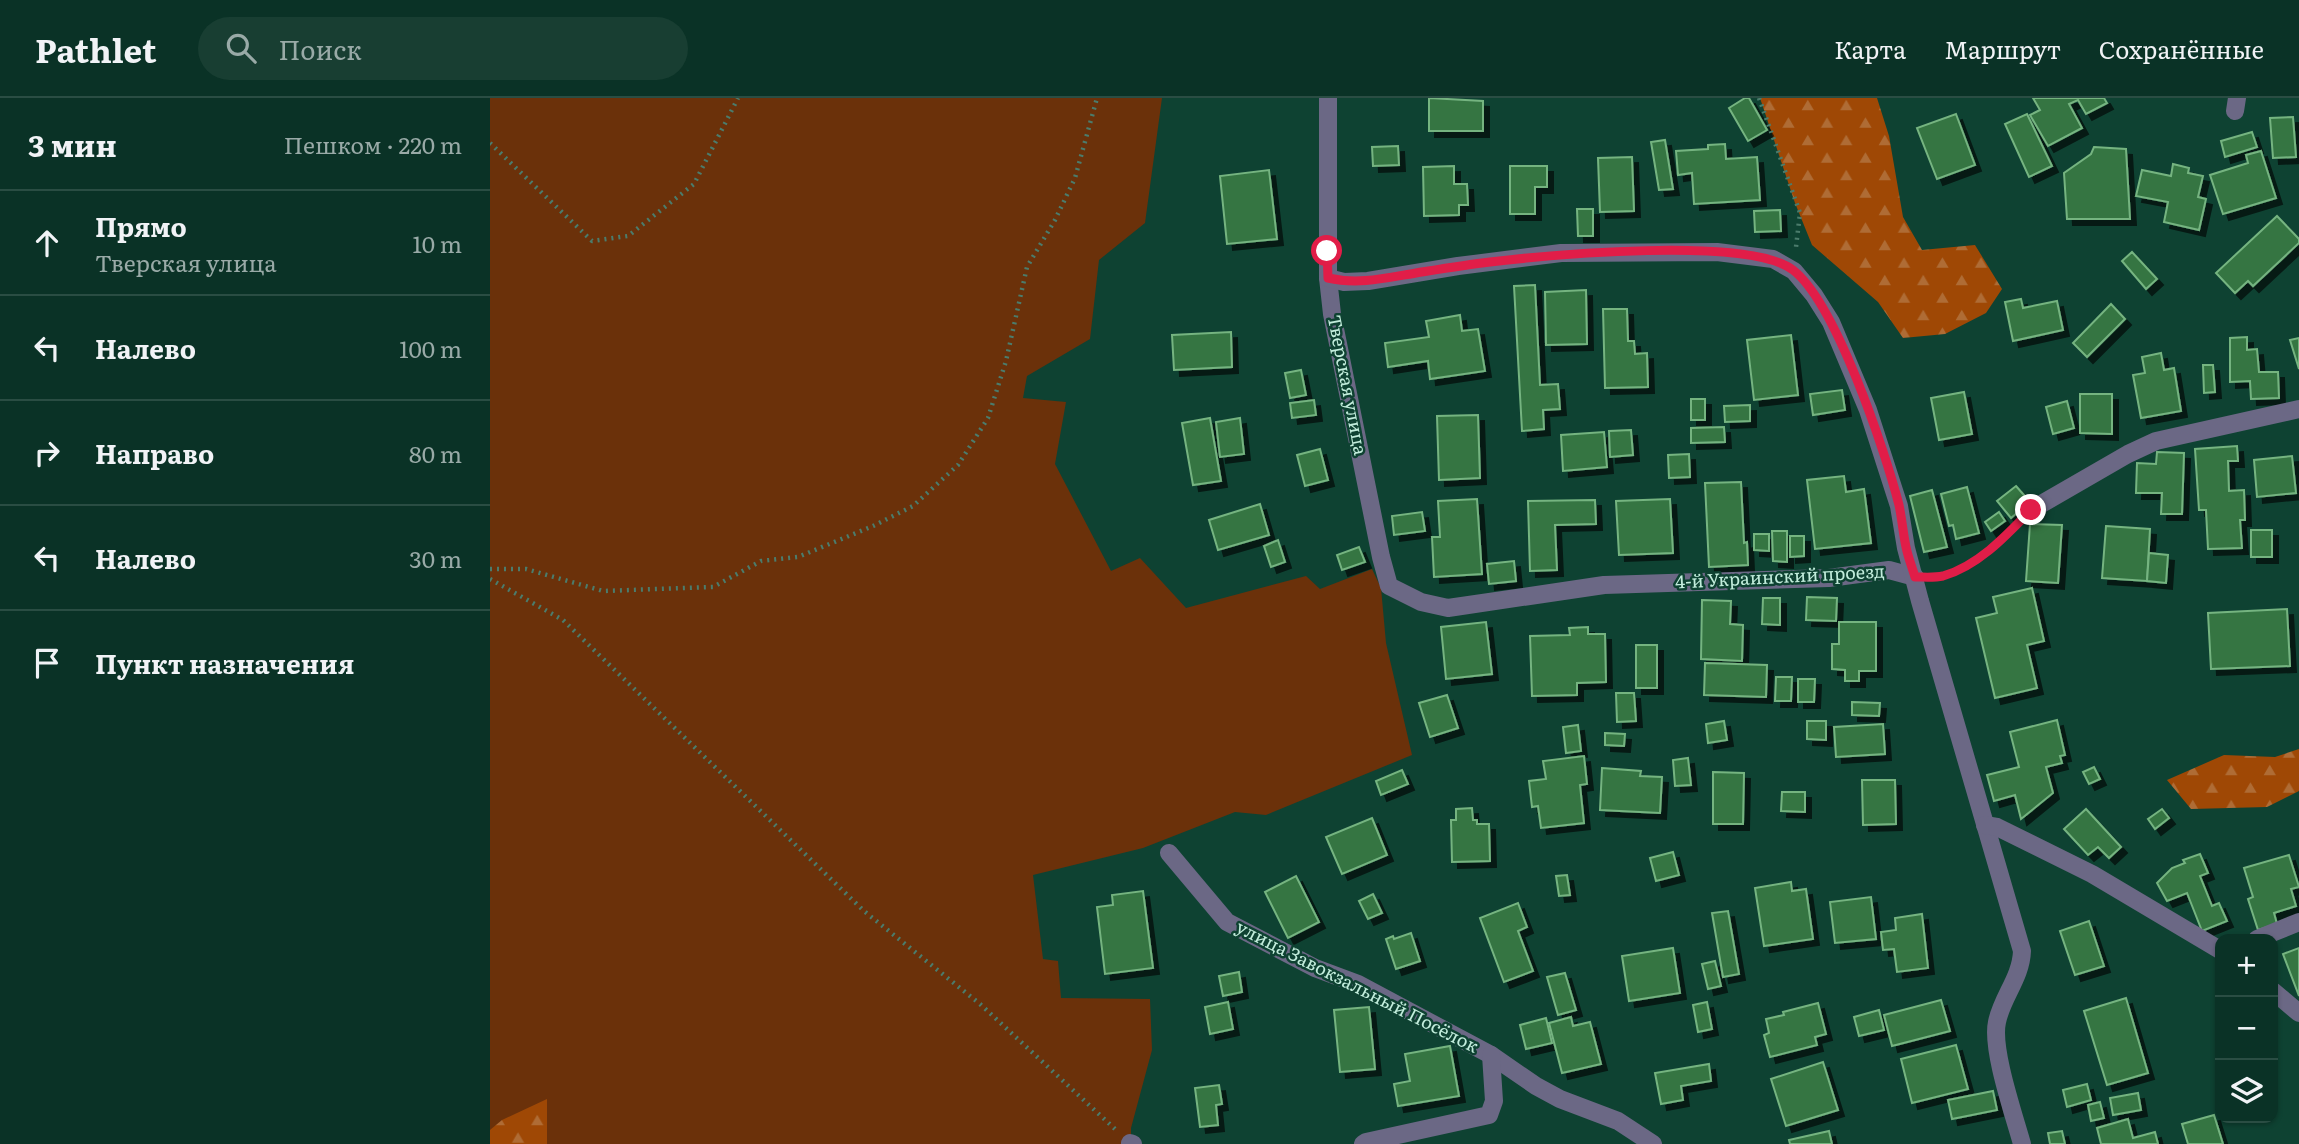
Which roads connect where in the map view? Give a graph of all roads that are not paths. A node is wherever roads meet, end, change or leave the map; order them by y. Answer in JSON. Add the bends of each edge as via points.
{"nodes":[{"id":1,"x":1328,"y":98,"type":"edge"},
{"id":2,"x":1328,"y":278,"type":"junction"},
{"id":3,"x":2299,"y":409,"type":"edge"},
{"id":4,"x":2031,"y":510,"type":"road end"},
{"id":5,"x":1915,"y":577,"type":"junction"},
{"id":6,"x":1389,"y":586,"type":"joint"},
{"id":7,"x":1985,"y":825,"type":"junction"},
{"id":8,"x":1169,"y":853,"type":"dead end"},
{"id":9,"x":2299,"y":922,"type":"edge"},
{"id":10,"x":2269,"y":934,"type":"edge"},
{"id":11,"x":2215,"y":947,"type":"edge"},
{"id":12,"x":2278,"y":995,"type":"edge"},
{"id":13,"x":2299,"y":1013,"type":"edge"},
{"id":14,"x":1491,"y":1055,"type":"junction"},
{"id":15,"x":1363,"y":1144,"type":"edge"},
{"id":16,"x":1653,"y":1144,"type":"edge"},
{"id":17,"x":2022,"y":1144,"type":"edge"}],
"edges":[{"from":1,"to":2,"type":"street","name":"Тверская улица"},
{"from":2,"to":5,"type":"street","via":[[1368,281],[1561,253],[1717,252],[1773,259],[1794,271],[1831,322],[1868,410],[1899,506]]},
{"from":2,"to":6,"type":"street","name":"Тверская улица"},
{"from":3,"to":4,"type":"street","via":[[2156,441]]},
{"from":5,"to":6,"type":"street","name":"4-й Украинский проезд","via":[[1889,570],[1829,578],[1604,585],[1448,608],[1421,602]]},
{"from":5,"to":7,"type":"street"},
{"from":7,"to":11,"type":"street","via":[[2092,874]]},
{"from":7,"to":17,"type":"street","via":[[2022,951],[2021,966],[1997,1020],[1995,1039]]},
{"from":8,"to":14,"type":"street","name":"улица Завокзальный Посёлок","via":[[1227,922],[1315,968],[1358,984]]},
{"from":9,"to":10,"type":"street"},
{"from":12,"to":13,"type":"street"},
{"from":14,"to":15,"type":"street","name":"улица Завокзальный Посёлок","via":[[1494,1101],[1489,1115]]},
{"from":14,"to":16,"type":"street","name":"улица Завокзальный Посёлок","via":[[1536,1086],[1618,1121]]}]}
